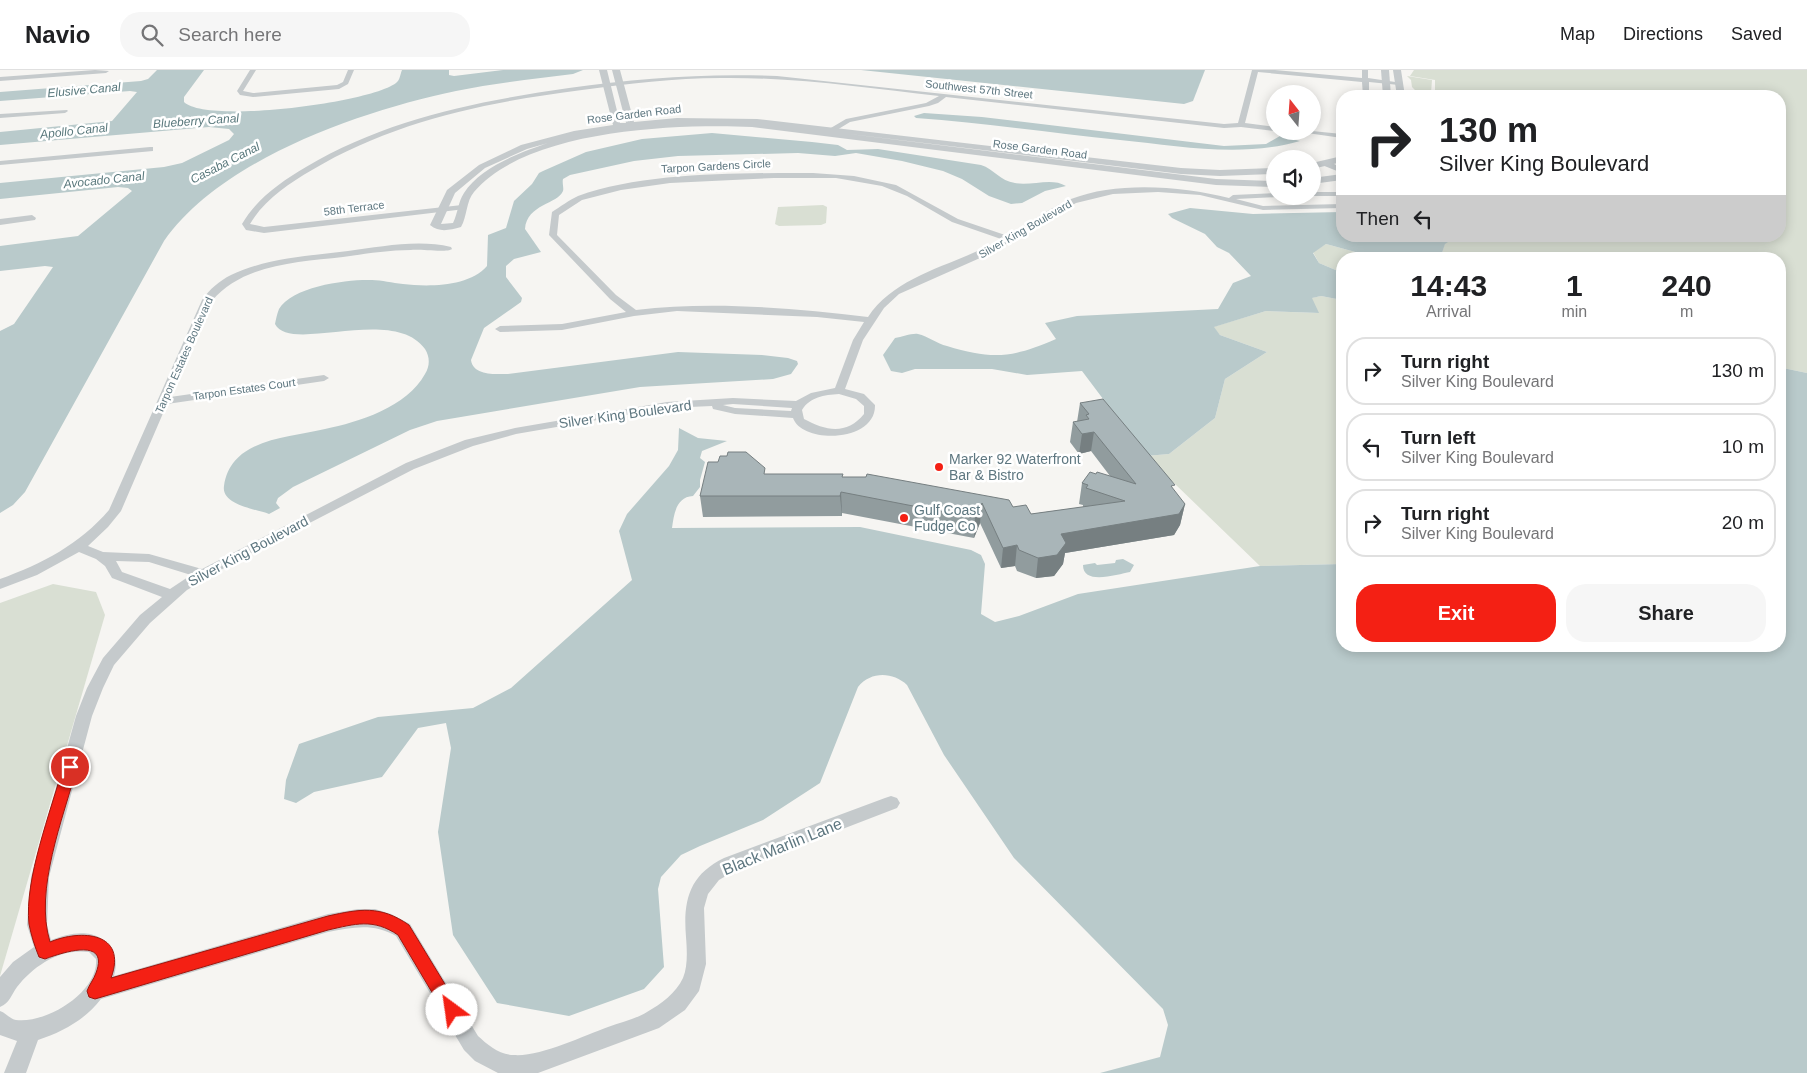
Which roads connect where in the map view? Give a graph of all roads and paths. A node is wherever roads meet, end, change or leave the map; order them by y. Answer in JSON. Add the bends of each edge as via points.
{"nodes":[{"id":1,"x":253,"y":70,"type":"edge"},
{"id":2,"x":351,"y":70,"type":"edge"},
{"id":3,"x":603,"y":70,"type":"edge"},
{"id":4,"x":616,"y":70,"type":"edge"},
{"id":5,"x":1255,"y":70,"type":"edge"},
{"id":6,"x":1366,"y":70,"type":"edge"},
{"id":7,"x":1385,"y":70,"type":"edge"},
{"id":8,"x":1397,"y":70,"type":"edge"},
{"id":9,"x":106,"y":71,"type":"edge"},
{"id":10,"x":0,"y":79,"type":"edge"},
{"id":11,"x":1366,"y":80,"type":"junction"},
{"id":12,"x":1386,"y":82,"type":"junction"},
{"id":13,"x":618,"y":83,"type":"junction"},
{"id":14,"x":1399,"y":84,"type":"junction"},
{"id":15,"x":606,"y":85,"type":"junction"},
{"id":16,"x":1366,"y":90,"type":"edge"},
{"id":17,"x":1387,"y":90,"type":"edge"},
{"id":18,"x":1400,"y":90,"type":"edge"},
{"id":19,"x":944,"y":95,"type":"junction"},
{"id":20,"x":66,"y":111,"type":"dead end"},
{"id":21,"x":0,"y":116,"type":"edge"},
{"id":22,"x":631,"y":125,"type":"junction"},
{"id":23,"x":1241,"y":125,"type":"junction"},
{"id":24,"x":617,"y":127,"type":"junction"},
{"id":25,"x":1266,"y":128,"type":"edge"},
{"id":26,"x":829,"y":132,"type":"junction"},
{"id":27,"x":1321,"y":134,"type":"edge"},
{"id":28,"x":1336,"y":135,"type":"edge"},
{"id":29,"x":150,"y":149,"type":"dead end"},
{"id":30,"x":1336,"y":162,"type":"edge"},
{"id":31,"x":0,"y":163,"type":"edge"},
{"id":32,"x":1325,"y":164,"type":"junction"},
{"id":33,"x":1321,"y":165,"type":"edge"},
{"id":34,"x":1336,"y":169,"type":"edge"},
{"id":35,"x":1266,"y":171,"type":"edge"},
{"id":36,"x":1336,"y":178,"type":"edge"},
{"id":37,"x":1321,"y":180,"type":"edge"},
{"id":38,"x":1266,"y":184,"type":"edge"},
{"id":39,"x":1322,"y":194,"type":"joint"},
{"id":40,"x":1336,"y":194,"type":"edge"},
{"id":41,"x":1218,"y":196,"type":"junction"},
{"id":42,"x":1264,"y":196,"type":"joint"},
{"id":43,"x":1336,"y":204,"type":"edge"},
{"id":44,"x":1336,"y":206,"type":"edge"},
{"id":45,"x":462,"y":207,"type":"junction"},
{"id":46,"x":1275,"y":208,"type":"junction"},
{"id":47,"x":439,"y":210,"type":"junction"},
{"id":48,"x":32,"y":218,"type":"dead end"},
{"id":49,"x":0,"y":222,"type":"edge"},
{"id":50,"x":249,"y":228,"type":"joint"},
{"id":51,"x":1009,"y":239,"type":"junction"},
{"id":52,"x":448,"y":249,"type":"dead end"},
{"id":53,"x":634,"y":313,"type":"junction"},
{"id":54,"x":870,"y":320,"type":"junction"},
{"id":55,"x":500,"y":329,"type":"dead end"},
{"id":56,"x":324,"y":378,"type":"dead end"},
{"id":57,"x":840,"y":391,"type":"junction"},
{"id":58,"x":163,"y":401,"type":"junction"},
{"id":59,"x":701,"y":403,"type":"joint"},
{"id":60,"x":798,"y":410,"type":"junction"},
{"id":61,"x":78,"y":547,"type":"junction"},
{"id":62,"x":101,"y":556,"type":"junction"},
{"id":63,"x":203,"y":574,"type":"junction"},
{"id":64,"x":0,"y":584,"type":"edge"},
{"id":65,"x":172,"y":595,"type":"junction"},
{"id":66,"x":891,"y":803,"type":"dead end"},
{"id":67,"x":45,"y":951,"type":"junction"},
{"id":68,"x":95,"y":991,"type":"junction"},
{"id":69,"x":0,"y":997,"type":"edge"},
{"id":70,"x":0,"y":1021,"type":"edge"},
{"id":71,"x":31,"y":1031,"type":"junction"},
{"id":72,"x":15,"y":1073,"type":"edge"}],
"edges":[{"from":1,"to":2,"type":"street","via":[[240,91],[242,94],[342,86]]},
{"from":3,"to":15,"type":"street"},
{"from":4,"to":13,"type":"street"},
{"from":5,"to":11,"type":"street"},
{"from":5,"to":23,"type":"street"},
{"from":6,"to":11,"type":"street"},
{"from":7,"to":12,"type":"street"},
{"from":8,"to":14,"type":"street"},
{"from":9,"to":10,"type":"street"},
{"from":11,"to":12,"type":"street"},
{"from":11,"to":16,"type":"street"},
{"from":12,"to":14,"type":"street"},
{"from":12,"to":17,"type":"street"},
{"from":13,"to":15,"type":"street","name":"Southwest 57th Street"},
{"from":13,"to":19,"type":"street","name":"Southwest 57th Street","via":[[683,77],[772,77]]},
{"from":13,"to":22,"type":"street"},
{"from":14,"to":18,"type":"street"},
{"from":15,"to":24,"type":"street"},
{"from":15,"to":50,"type":"street","name":"Southwest 57th Street","via":[[474,105],[373,136],[320,162],[278,190],[248,220]]},
{"from":19,"to":23,"type":"street","name":"Southwest 57th Street"},
{"from":19,"to":26,"type":"street","via":[[927,105],[848,120]]},
{"from":20,"to":21,"type":"street"},
{"from":22,"to":24,"type":"street","name":"Rose Garden Road"},
{"from":22,"to":26,"type":"street","name":"Rose Garden Road","via":[[720,123]]},
{"from":23,"to":25,"type":"street","name":"Southwest 57th Street"},
{"from":24,"to":45,"type":"street","name":"Rose Garden Road","via":[[515,160],[477,185]]},
{"from":24,"to":47,"type":"street","name":"Rose Garden Road","via":[[545,141],[500,158],[458,184]]},
{"from":26,"to":35,"type":"street","name":"Rose Garden Road","via":[[1162,170]]},
{"from":26,"to":38,"type":"street","name":"Rose Garden Road","via":[[1216,182]]},
{"from":27,"to":28,"type":"street"},
{"from":29,"to":31,"type":"street"},
{"from":30,"to":32,"type":"street"},
{"from":32,"to":33,"type":"street"},
{"from":32,"to":34,"type":"street"},
{"from":36,"to":37,"type":"street"},
{"from":39,"to":40,"type":"street"},
{"from":39,"to":43,"type":"street"},
{"from":41,"to":42,"type":"street","name":"Silver King Boulevard"},
{"from":41,"to":46,"type":"street","name":"Silver King Boulevard","via":[[1248,206]]},
{"from":41,"to":51,"type":"street","name":"Silver King Boulevard","via":[[1158,190],[1098,194],[1064,204]]},
{"from":42,"to":46,"type":"street"},
{"from":44,"to":46,"type":"street","name":"Silver King Boulevard"},
{"from":45,"to":47,"type":"street","name":"58th Terrace"},
{"from":45,"to":47,"type":"street","name":"Rose Garden Road","via":[[458,225],[447,228],[435,225]]},
{"from":47,"to":50,"type":"street","name":"58th Terrace","via":[[264,230]]},
{"from":48,"to":49,"type":"street"},
{"from":51,"to":53,"type":"street","name":"Tarpon Gardens Circle","via":[[949,218],[907,192],[886,184],[836,176],[674,179],[585,196],[569,203],[551,219],[553,234],[613,297]]},
{"from":51,"to":54,"type":"street","name":"Silver King Boulevard","via":[[896,292]]},
{"from":52,"to":58,"type":"street","name":"Tarpon Estates Boulevard","via":[[429,246],[397,248],[289,261],[262,266],[232,278],[210,295]]},
{"from":53,"to":54,"type":"street","via":[[677,308],[816,314]]},
{"from":53,"to":55,"type":"street","via":[[562,326]]},
{"from":54,"to":57,"type":"street","name":"Silver King Boulevard","via":[[858,340]]},
{"from":56,"to":58,"type":"street","name":"Tarpon Estates Court"},
{"from":57,"to":60,"type":"street","via":[[815,394]]},
{"from":57,"to":60,"type":"street","via":[[858,395],[870,404],[872,410],[866,422],[848,431],[824,432],[799,421]]},
{"from":58,"to":61,"type":"street","name":"Tarpon Estates Boulevard","via":[[115,511]]},
{"from":59,"to":60,"type":"street","name":"Silver King Boulevard","via":[[735,411]]},
{"from":59,"to":63,"type":"street","name":"Silver King Boulevard","via":[[649,408],[515,431],[469,443],[410,466]]},
{"from":61,"to":62,"type":"street"},
{"from":61,"to":64,"type":"street","name":"Tarpon Estates Boulevard","via":[[48,565]]},
{"from":62,"to":63,"type":"street","via":[[149,558]]},
{"from":62,"to":65,"type":"street","via":[[110,563],[117,576]]},
{"from":63,"to":65,"type":"street","name":"Silver King Boulevard"},
{"from":65,"to":67,"type":"street","name":"Silver King Boulevard","via":[[145,619],[108,662],[84,716],[40,876],[37,925]]},
{"from":66,"to":68,"type":"street","name":"Black Marlin Lane","via":[[730,864],[713,874],[696,900],[693,914],[698,959],[692,985],[683,998],[668,1012],[652,1020],[540,1062],[513,1066],[482,1054],[471,1042],[403,930],[374,916],[328,923]]},
{"from":67,"to":68,"type":"street","via":[[80,941],[103,950],[106,962],[104,975]]},
{"from":67,"to":69,"type":"street","via":[[13,976]]},
{"from":68,"to":71,"type":"street","via":[[66,1017]]},
{"from":70,"to":71,"type":"street","via":[[15,1031]]},
{"from":71,"to":72,"type":"street"}]}
